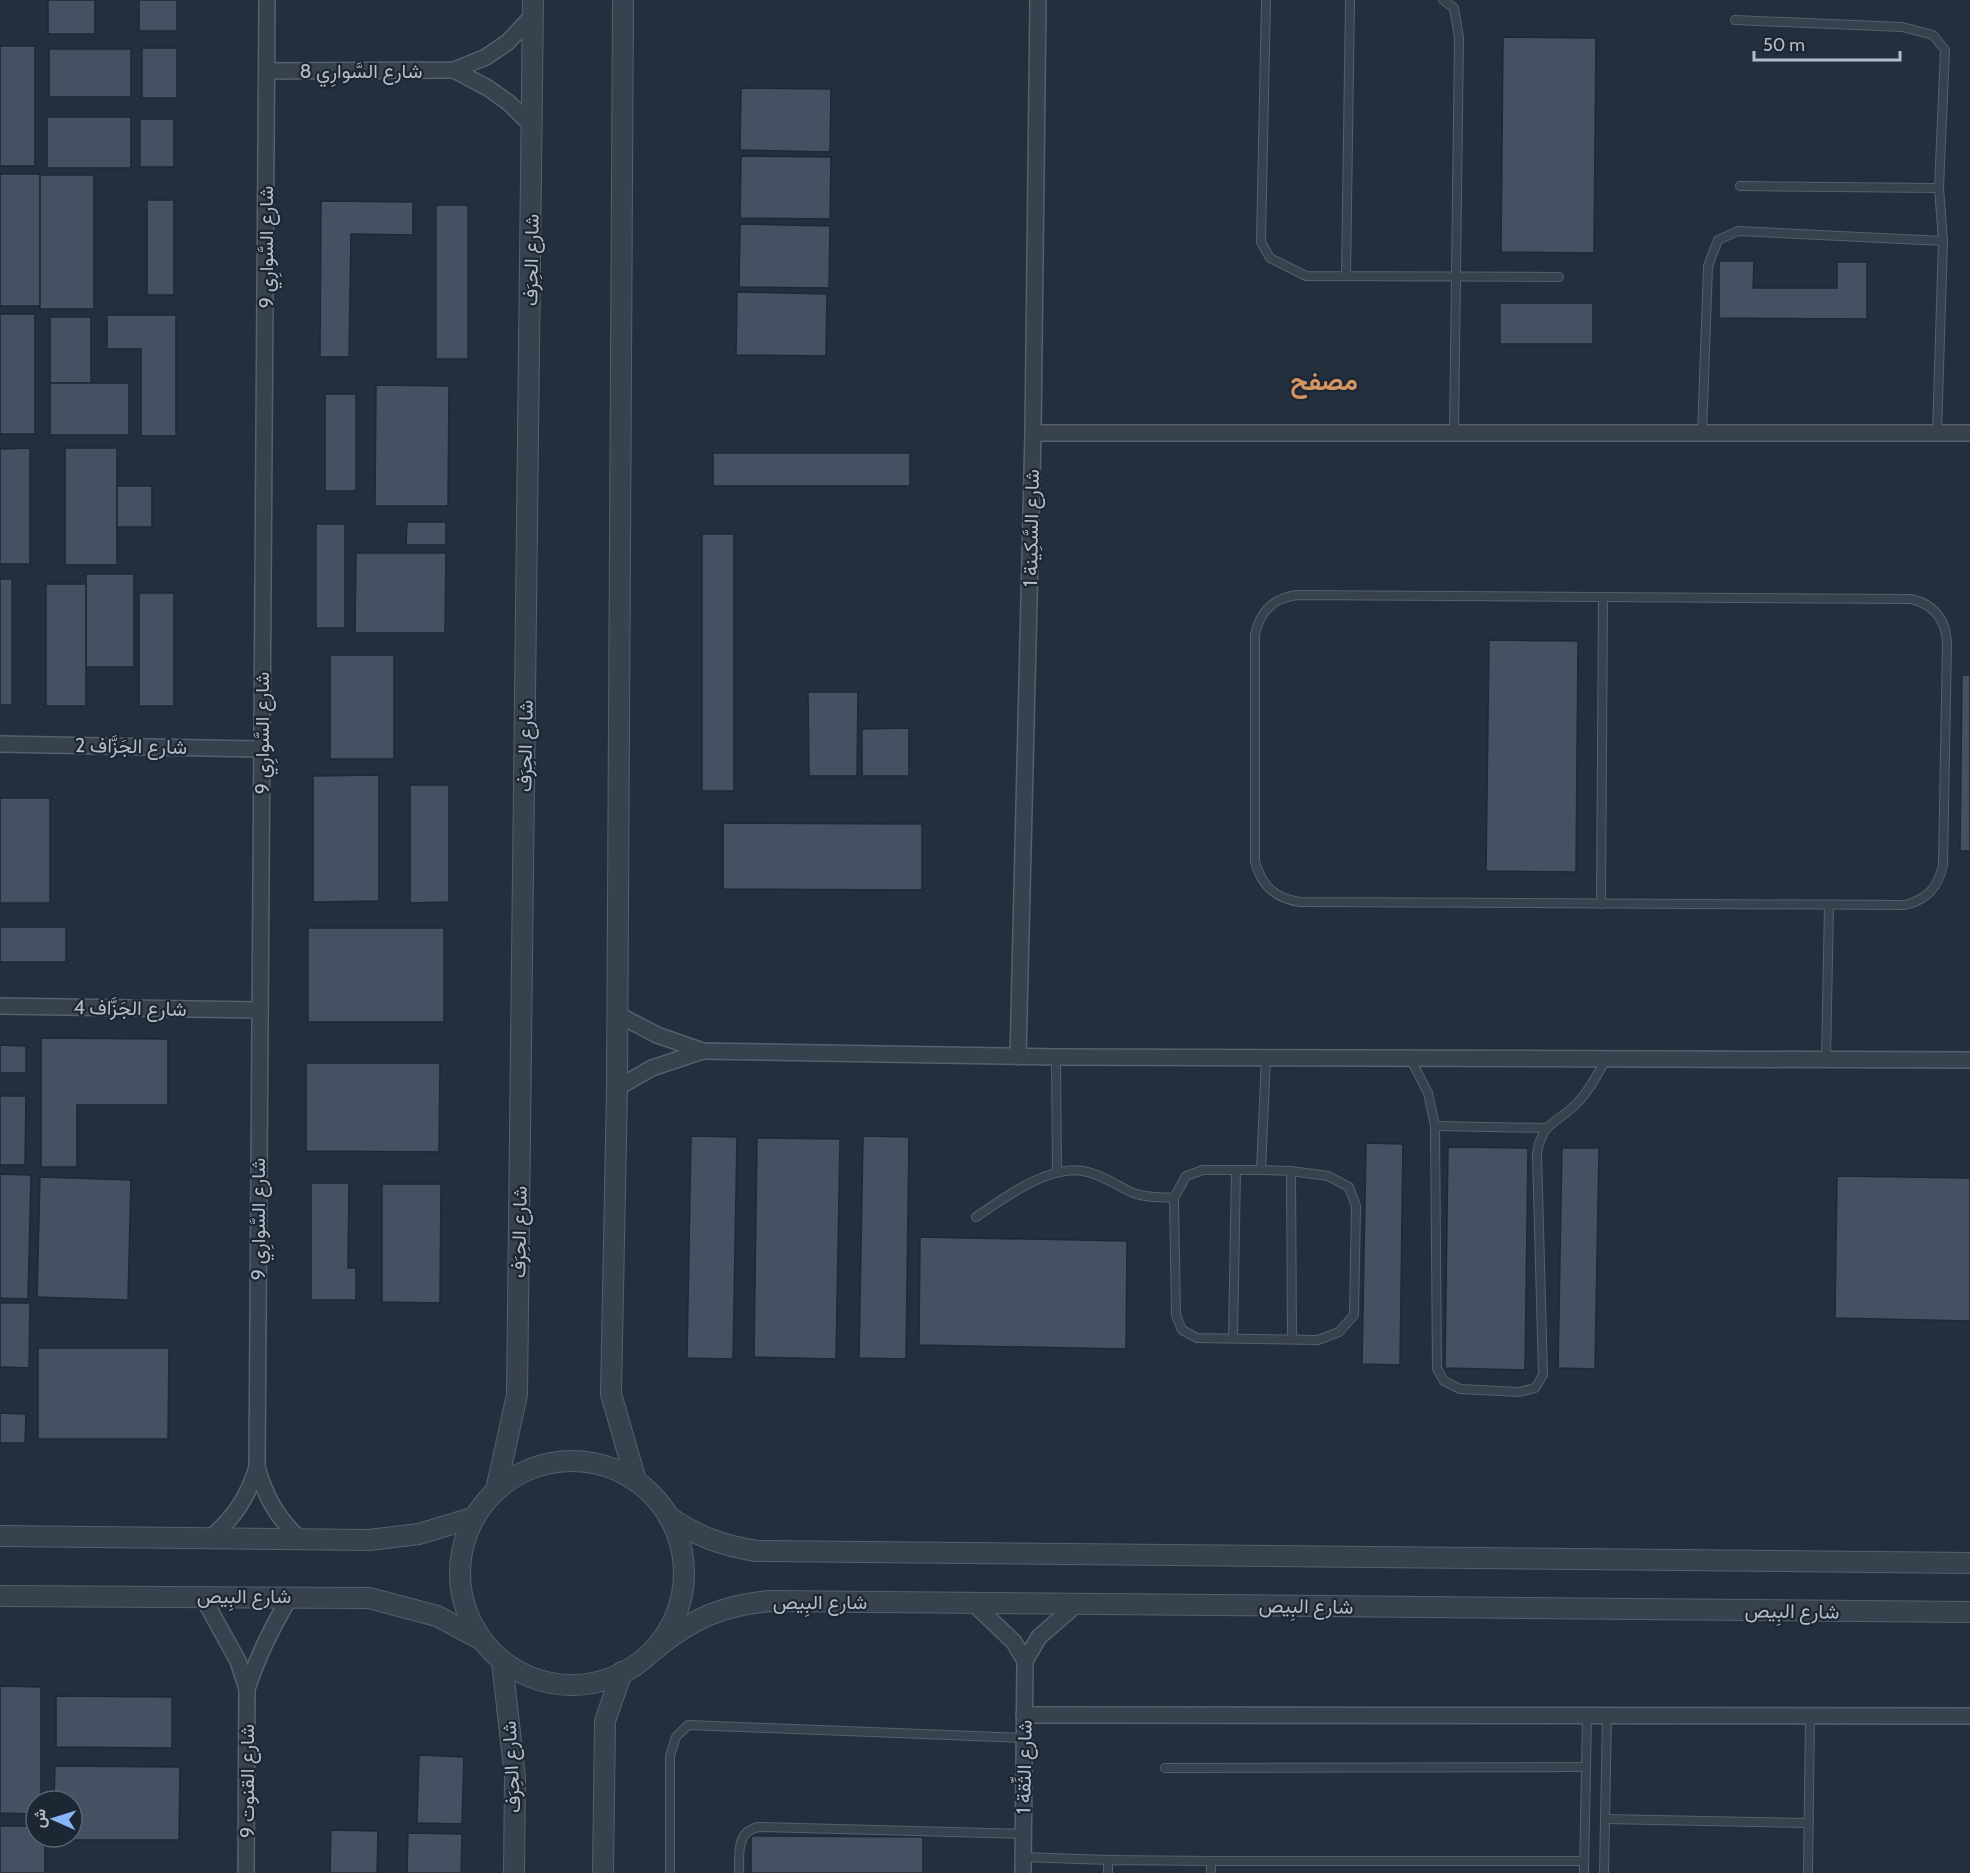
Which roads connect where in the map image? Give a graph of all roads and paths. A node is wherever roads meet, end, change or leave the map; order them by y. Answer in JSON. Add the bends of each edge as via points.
{"nodes":[{"id":1,"x":267,"y":0,"type":"edge"},
{"id":2,"x":623,"y":0,"type":"edge"},
{"id":3,"x":1038,"y":0,"type":"edge"},
{"id":4,"x":1266,"y":0,"type":"edge"},
{"id":5,"x":1350,"y":0,"type":"edge"},
{"id":6,"x":1443,"y":0,"type":"edge"},
{"id":7,"x":533,"y":8,"type":"edge"},
{"id":8,"x":1736,"y":20,"type":"dead end"},
{"id":9,"x":454,"y":70,"type":"junction"},
{"id":10,"x":267,"y":71,"type":"junction"},
{"id":11,"x":532,"y":127,"type":"junction"},
{"id":12,"x":1740,"y":186,"type":"dead end"},
{"id":13,"x":1940,"y":188,"type":"junction"},
{"id":14,"x":1943,"y":241,"type":"junction"},
{"id":15,"x":1346,"y":276,"type":"junction"},
{"id":16,"x":1456,"y":277,"type":"junction"},
{"id":17,"x":1559,"y":277,"type":"dead end"},
{"id":18,"x":1033,"y":433,"type":"junction"},
{"id":19,"x":1937,"y":433,"type":"junction"},
{"id":20,"x":1970,"y":433,"type":"edge"},
{"id":21,"x":1454,"y":434,"type":"junction"},
{"id":22,"x":1702,"y":434,"type":"junction"},
{"id":23,"x":1603,"y":597,"type":"junction"},
{"id":24,"x":0,"y":744,"type":"edge"},
{"id":25,"x":262,"y":749,"type":"junction"},
{"id":26,"x":1601,"y":904,"type":"junction"},
{"id":27,"x":1829,"y":905,"type":"junction"},
{"id":28,"x":0,"y":1006,"type":"edge"},
{"id":29,"x":260,"y":1010,"type":"junction"},
{"id":30,"x":617,"y":1014,"type":"junction"},
{"id":31,"x":703,"y":1051,"type":"junction"},
{"id":32,"x":1018,"y":1057,"type":"junction"},
{"id":33,"x":1056,"y":1057,"type":"junction"},
{"id":34,"x":1266,"y":1058,"type":"junction"},
{"id":35,"x":1410,"y":1058,"type":"junction"},
{"id":36,"x":1606,"y":1059,"type":"junction"},
{"id":37,"x":1826,"y":1060,"type":"junction"},
{"id":38,"x":1970,"y":1060,"type":"edge"},
{"id":39,"x":617,"y":1088,"type":"junction"},
{"id":40,"x":1435,"y":1126,"type":"junction"},
{"id":41,"x":1546,"y":1128,"type":"junction"},
{"id":42,"x":1236,"y":1170,"type":"junction"},
{"id":43,"x":1261,"y":1170,"type":"junction"},
{"id":44,"x":1291,"y":1170,"type":"junction"},
{"id":45,"x":1057,"y":1171,"type":"junction"},
{"id":46,"x":1174,"y":1197,"type":"junction"},
{"id":47,"x":976,"y":1217,"type":"dead end"},
{"id":48,"x":1233,"y":1338,"type":"junction"},
{"id":49,"x":1292,"y":1339,"type":"junction"},
{"id":50,"x":257,"y":1467,"type":"junction"},
{"id":51,"x":636,"y":1481,"type":"junction"},
{"id":52,"x":496,"y":1490,"type":"junction"},
{"id":53,"x":668,"y":1516,"type":"junction"},
{"id":54,"x":475,"y":1517,"type":"junction"},
{"id":55,"x":0,"y":1536,"type":"edge"},
{"id":56,"x":210,"y":1538,"type":"junction"},
{"id":57,"x":300,"y":1539,"type":"junction"},
{"id":58,"x":1970,"y":1563,"type":"edge"},
{"id":59,"x":0,"y":1596,"type":"edge"},
{"id":60,"x":202,"y":1596,"type":"junction"},
{"id":61,"x":290,"y":1597,"type":"junction"},
{"id":62,"x":972,"y":1603,"type":"junction"},
{"id":63,"x":1077,"y":1604,"type":"junction"},
{"id":64,"x":1970,"y":1612,"type":"edge"},
{"id":65,"x":480,"y":1639,"type":"junction"},
{"id":66,"x":654,"y":1650,"type":"junction"},
{"id":67,"x":1025,"y":1661,"type":"junction"},
{"id":68,"x":502,"y":1662,"type":"junction"},
{"id":69,"x":622,"y":1672,"type":"junction"},
{"id":70,"x":247,"y":1689,"type":"junction"},
{"id":71,"x":1024,"y":1715,"type":"junction"},
{"id":72,"x":1587,"y":1716,"type":"junction"},
{"id":73,"x":1607,"y":1716,"type":"junction"},
{"id":74,"x":1810,"y":1716,"type":"junction"},
{"id":75,"x":1970,"y":1716,"type":"edge"},
{"id":76,"x":1024,"y":1738,"type":"junction"},
{"id":77,"x":1586,"y":1767,"type":"junction"},
{"id":78,"x":1165,"y":1768,"type":"dead end"},
{"id":79,"x":1605,"y":1819,"type":"junction"},
{"id":80,"x":1809,"y":1823,"type":"junction"},
{"id":81,"x":1023,"y":1834,"type":"junction"},
{"id":82,"x":1108,"y":1860,"type":"junction"},
{"id":83,"x":1211,"y":1860,"type":"junction"},
{"id":84,"x":1584,"y":1861,"type":"junction"},
{"id":85,"x":1023,"y":1865,"type":"edge"},
{"id":86,"x":246,"y":1873,"type":"edge"},
{"id":87,"x":513,"y":1873,"type":"edge"},
{"id":88,"x":603,"y":1873,"type":"edge"},
{"id":89,"x":670,"y":1873,"type":"edge"},
{"id":90,"x":739,"y":1873,"type":"edge"},
{"id":91,"x":1108,"y":1873,"type":"edge"},
{"id":92,"x":1211,"y":1873,"type":"edge"},
{"id":93,"x":1584,"y":1873,"type":"edge"},
{"id":94,"x":1604,"y":1873,"type":"edge"},
{"id":95,"x":1808,"y":1873,"type":"edge"}],
"edges":[{"from":1,"to":10,"type":"street","name":"شارع السَّوارِي 9"},
{"from":2,"to":30,"type":"street"},
{"from":3,"to":18,"type":"street","name":"شارع السَّكِينة 1"},
{"from":4,"to":15,"type":"lane","via":[[1260,242],[1270,258],[1306,276]]},
{"from":5,"to":15,"type":"lane"},
{"from":6,"to":16,"type":"lane","via":[[1454,8],[1459,37]]},
{"from":7,"to":9,"type":"street","name":"شارع السَّوارِي 8","via":[[508,42],[486,57]]},
{"from":7,"to":11,"type":"street","name":"شارع الحِرَف"},
{"from":8,"to":13,"type":"lane","via":[[1902,27],[1933,36],[1946,50]]},
{"from":9,"to":10,"type":"street","name":"شارع السَّوارِي 8"},
{"from":9,"to":11,"type":"street","name":"شارع السَّوارِي 8","via":[[502,98]]},
{"from":10,"to":25,"type":"street","name":"شارع السَّوارِي 9"},
{"from":11,"to":52,"type":"street","name":"شارع الحِرَف","via":[[517,1395]]},
{"from":12,"to":13,"type":"lane"},
{"from":13,"to":14,"type":"lane"},
{"from":14,"to":19,"type":"lane"},
{"from":14,"to":22,"type":"lane","via":[[1738,231],[1718,240],[1708,266]]},
{"from":15,"to":16,"type":"lane"},
{"from":16,"to":17,"type":"lane"},
{"from":16,"to":21,"type":"lane"},
{"from":18,"to":21,"type":"street"},
{"from":18,"to":32,"type":"street","name":"شارع السَّكِينة 1"},
{"from":19,"to":20,"type":"street"},
{"from":19,"to":22,"type":"street"},
{"from":21,"to":22,"type":"street"},
{"from":23,"to":26,"type":"lane"},
{"from":23,"to":26,"type":"lane","via":[[1297,595],[1277,600],[1268,607],[1255,635],[1254,861],[1270,891],[1302,902]]},
{"from":23,"to":27,"type":"lane","via":[[1911,599],[1937,612],[1947,641],[1941,877],[1927,896],[1917,902]]},
{"from":24,"to":25,"type":"street","name":"شارع الجَزَّاف 2"},
{"from":25,"to":29,"type":"street","name":"شارع السَّوارِي 9"},
{"from":26,"to":27,"type":"lane"},
{"from":27,"to":37,"type":"lane"},
{"from":28,"to":29,"type":"street","name":"شارع الجَزَّاف 4"},
{"from":29,"to":50,"type":"street","name":"شارع السَّوارِي 9"},
{"from":30,"to":31,"type":"street","via":[[657,1035]]},
{"from":30,"to":39,"type":"street"},
{"from":31,"to":32,"type":"street"},
{"from":31,"to":39,"type":"street","via":[[652,1068]]},
{"from":32,"to":33,"type":"street"},
{"from":33,"to":34,"type":"street"},
{"from":33,"to":45,"type":"lane"},
{"from":34,"to":35,"type":"street"},
{"from":34,"to":43,"type":"lane"},
{"from":35,"to":36,"type":"street"},
{"from":35,"to":40,"type":"lane","via":[[1428,1093]]},
{"from":36,"to":37,"type":"street"},
{"from":36,"to":41,"type":"lane","via":[[1580,1100]]},
{"from":37,"to":38,"type":"street"},
{"from":39,"to":51,"type":"street","via":[[610,1394]]},
{"from":40,"to":41,"type":"lane"},
{"from":40,"to":41,"type":"lane","via":[[1437,1369],[1444,1381],[1460,1389],[1519,1392],[1535,1388],[1543,1375],[1537,1154]]},
{"from":42,"to":43,"type":"lane"},
{"from":42,"to":46,"type":"lane","via":[[1203,1170],[1186,1176]]},
{"from":42,"to":48,"type":"lane"},
{"from":43,"to":44,"type":"lane"},
{"from":44,"to":49,"type":"lane"},
{"from":44,"to":49,"type":"lane","via":[[1328,1176],[1348,1187],[1356,1206],[1354,1315],[1339,1332],[1318,1340]]},
{"from":45,"to":46,"type":"lane","via":[[1083,1171],[1134,1193]]},
{"from":45,"to":47,"type":"lane","via":[[1010,1194]]},
{"from":46,"to":48,"type":"lane","via":[[1176,1315],[1182,1330],[1197,1338]]},
{"from":48,"to":49,"type":"lane"},
{"from":50,"to":56,"type":"street","name":"شارع السَّوارِي 9","via":[[235,1514]]},
{"from":50,"to":57,"type":"street","name":"شارع السَّوارِي 9","via":[[276,1514]]},
{"from":51,"to":52,"type":"street","via":[[602,1465],[565,1461],[528,1470]]},
{"from":51,"to":53,"type":"street"},
{"from":52,"to":54,"type":"street"},
{"from":53,"to":58,"type":"street","via":[[719,1544],[757,1551]]},
{"from":53,"to":66,"type":"street","via":[[681,1549],[683,1585],[674,1620]]},
{"from":54,"to":57,"type":"street","via":[[419,1534],[369,1540]]},
{"from":54,"to":65,"type":"street","via":[[463,1546],[460,1579],[465,1610]]},
{"from":55,"to":56,"type":"street"},
{"from":56,"to":57,"type":"street"},
{"from":59,"to":60,"type":"street","name":"شارع البِيص"},
{"from":60,"to":61,"type":"street","name":"شارع البِيص"},
{"from":60,"to":70,"type":"street","name":"شارع القنوت 9","via":[[238,1661]]},
{"from":61,"to":65,"type":"street","name":"شارع البِيص","via":[[369,1598],[437,1616]]},
{"from":61,"to":70,"type":"street","name":"شارع القنوت 9","via":[[269,1633]]},
{"from":62,"to":63,"type":"street","name":"شارع البِيص"},
{"from":62,"to":66,"type":"street","name":"شارع البِيص","via":[[749,1603],[708,1614]]},
{"from":62,"to":67,"type":"street","via":[[1014,1642]]},
{"from":63,"to":64,"type":"street","name":"شارع البِيص"},
{"from":63,"to":67,"type":"street","via":[[1040,1637]]},
{"from":65,"to":68,"type":"street","name":"شارع البِيص"},
{"from":66,"to":69,"type":"street","name":"شارع البِيص"},
{"from":67,"to":71,"type":"street","name":"شارع الثِّقة 1"},
{"from":68,"to":69,"type":"street","name":"شارع البِيص","via":[[529,1678],[560,1686],[592,1684]]},
{"from":68,"to":87,"type":"street","name":"شارع الحِرَف","via":[[515,1777]]},
{"from":69,"to":88,"type":"street","via":[[605,1720]]},
{"from":70,"to":86,"type":"street","name":"شارع القنوت 9"},
{"from":71,"to":72,"type":"street"},
{"from":71,"to":76,"type":"street","name":"شارع الثِّقة 1"},
{"from":72,"to":73,"type":"street"},
{"from":72,"to":77,"type":"lane"},
{"from":73,"to":74,"type":"street"},
{"from":73,"to":79,"type":"lane"},
{"from":74,"to":75,"type":"street"},
{"from":74,"to":80,"type":"lane"},
{"from":76,"to":81,"type":"street","name":"شارع الثِّقة 1"},
{"from":76,"to":89,"type":"lane","via":[[688,1725],[676,1737],[670,1756]]},
{"from":77,"to":78,"type":"lane"},
{"from":77,"to":84,"type":"lane"},
{"from":79,"to":80,"type":"lane"},
{"from":79,"to":94,"type":"lane"},
{"from":80,"to":95,"type":"lane"},
{"from":81,"to":85,"type":"street","name":"شارع الثِّقة 1"},
{"from":81,"to":90,"type":"lane","via":[[758,1827],[748,1830],[742,1838]]},
{"from":82,"to":83,"type":"lane"},
{"from":82,"to":85,"type":"lane"},
{"from":82,"to":91,"type":"lane"},
{"from":83,"to":84,"type":"lane"},
{"from":83,"to":92,"type":"lane"},
{"from":84,"to":93,"type":"lane"}]}
